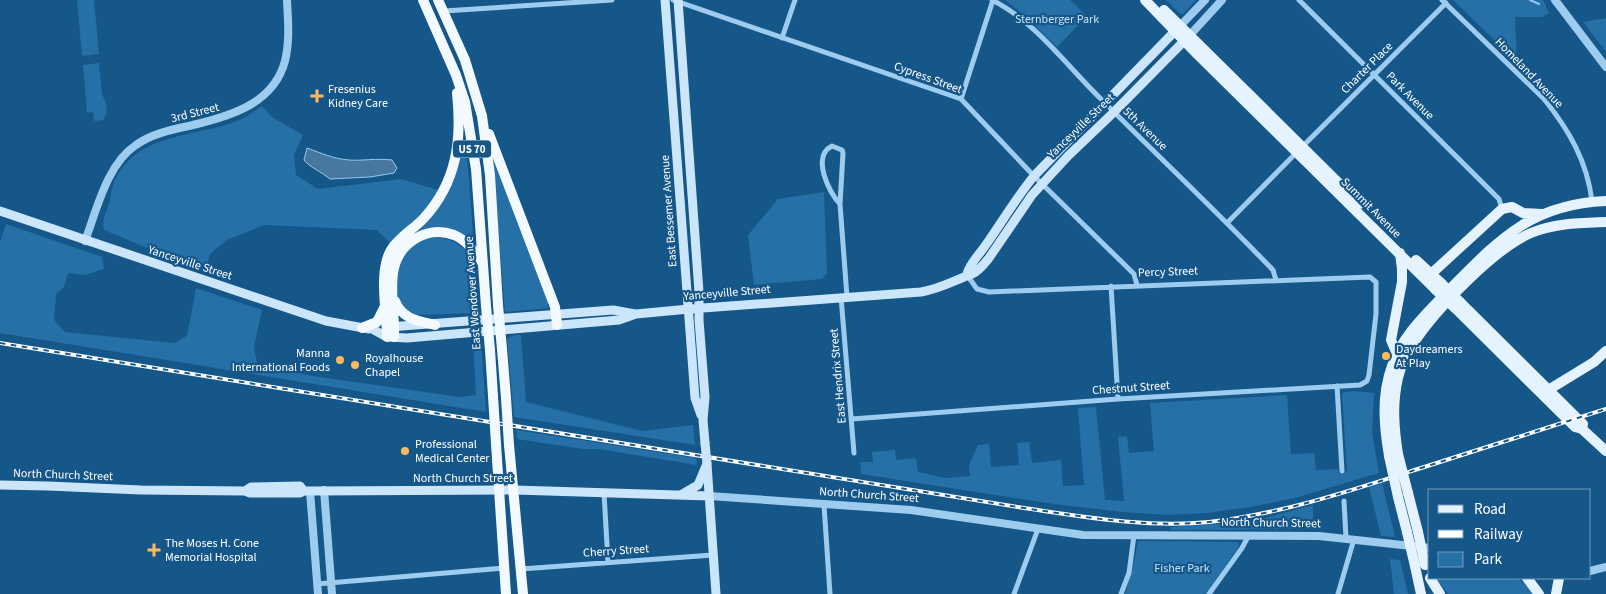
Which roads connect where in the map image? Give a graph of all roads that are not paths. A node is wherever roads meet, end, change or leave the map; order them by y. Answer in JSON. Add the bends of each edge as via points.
{"nodes":[{"id":1,"x":287,"y":0,"type":"edge"},
{"id":2,"x":423,"y":0,"type":"edge"},
{"id":3,"x":438,"y":0,"type":"edge"},
{"id":4,"x":612,"y":0,"type":"edge"},
{"id":5,"x":665,"y":0,"type":"edge"},
{"id":6,"x":795,"y":0,"type":"edge"},
{"id":7,"x":993,"y":0,"type":"edge"},
{"id":8,"x":1146,"y":0,"type":"edge"},
{"id":9,"x":1155,"y":0,"type":"edge"},
{"id":10,"x":1205,"y":0,"type":"edge"},
{"id":11,"x":1222,"y":0,"type":"edge"},
{"id":12,"x":1299,"y":0,"type":"edge"},
{"id":13,"x":1555,"y":0,"type":"edge"},
{"id":14,"x":677,"y":1,"type":"edge"},
{"id":15,"x":1444,"y":2,"type":"edge"},
{"id":16,"x":444,"y":11,"type":"junction"},
{"id":17,"x":1178,"y":28,"type":"junction"},
{"id":18,"x":782,"y":38,"type":"junction"},
{"id":19,"x":1187,"y":38,"type":"junction"},
{"id":20,"x":1606,"y":67,"type":"edge"},
{"id":21,"x":456,"y":75,"type":"junction"},
{"id":22,"x":1375,"y":76,"type":"junction"},
{"id":23,"x":961,"y":99,"type":"junction"},
{"id":24,"x":1105,"y":104,"type":"junction"},
{"id":25,"x":1114,"y":112,"type":"junction"},
{"id":26,"x":482,"y":116,"type":"junction"},
{"id":27,"x":1300,"y":149,"type":"junction"},
{"id":28,"x":1034,"y":176,"type":"junction"},
{"id":29,"x":1042,"y":184,"type":"junction"},
{"id":30,"x":1592,"y":201,"type":"junction"},
{"id":31,"x":1606,"y":201,"type":"edge"},
{"id":32,"x":840,"y":204,"type":"junction"},
{"id":33,"x":1501,"y":204,"type":"junction"},
{"id":34,"x":0,"y":211,"type":"edge"},
{"id":35,"x":1542,"y":214,"type":"junction"},
{"id":36,"x":1606,"y":222,"type":"edge"},
{"id":37,"x":1227,"y":223,"type":"junction"},
{"id":38,"x":85,"y":240,"type":"junction"},
{"id":39,"x":1400,"y":254,"type":"junction"},
{"id":40,"x":484,"y":265,"type":"junction"},
{"id":41,"x":966,"y":274,"type":"junction"},
{"id":42,"x":1431,"y":274,"type":"junction"},
{"id":43,"x":1276,"y":280,"type":"junction"},
{"id":44,"x":1137,"y":285,"type":"junction"},
{"id":45,"x":1111,"y":286,"type":"junction"},
{"id":46,"x":1438,"y":286,"type":"junction"},
{"id":47,"x":844,"y":297,"type":"junction"},
{"id":48,"x":389,"y":299,"type":"junction"},
{"id":49,"x":1458,"y":305,"type":"junction"},
{"id":50,"x":699,"y":308,"type":"junction"},
{"id":51,"x":688,"y":309,"type":"junction"},
{"id":52,"x":556,"y":321,"type":"junction"},
{"id":53,"x":435,"y":325,"type":"junction"},
{"id":54,"x":362,"y":328,"type":"junction"},
{"id":55,"x":391,"y":332,"type":"junction"},
{"id":56,"x":1374,"y":337,"type":"joint"},
{"id":57,"x":1496,"y":349,"type":"junction"},
{"id":58,"x":1606,"y":351,"type":"edge"},
{"id":59,"x":1397,"y":354,"type":"junction"},
{"id":60,"x":1337,"y":386,"type":"junction"},
{"id":61,"x":1550,"y":390,"type":"junction"},
{"id":62,"x":1118,"y":398,"type":"junction"},
{"id":63,"x":852,"y":419,"type":"junction"},
{"id":64,"x":703,"y":420,"type":"junction"},
{"id":65,"x":1582,"y":429,"type":"junction"},
{"id":66,"x":1606,"y":451,"type":"edge"},
{"id":67,"x":854,"y":452,"type":"dead end"},
{"id":68,"x":1393,"y":455,"type":"junction"},
{"id":69,"x":707,"y":464,"type":"junction"},
{"id":70,"x":1342,"y":471,"type":"dead end"},
{"id":71,"x":0,"y":485,"type":"edge"},
{"id":72,"x":324,"y":490,"type":"junction"},
{"id":73,"x":500,"y":490,"type":"junction"},
{"id":74,"x":515,"y":490,"type":"junction"},
{"id":75,"x":307,"y":491,"type":"junction"},
{"id":76,"x":604,"y":492,"type":"junction"},
{"id":77,"x":680,"y":495,"type":"junction"},
{"id":78,"x":709,"y":496,"type":"junction"},
{"id":79,"x":1344,"y":501,"type":"dead end"},
{"id":80,"x":824,"y":505,"type":"junction"},
{"id":81,"x":1038,"y":530,"type":"junction"},
{"id":82,"x":1134,"y":535,"type":"junction"},
{"id":83,"x":1249,"y":535,"type":"junction"},
{"id":84,"x":1350,"y":539,"type":"junction"},
{"id":85,"x":1428,"y":548,"type":"edge"},
{"id":86,"x":713,"y":555,"type":"junction"},
{"id":87,"x":608,"y":562,"type":"junction"},
{"id":88,"x":1420,"y":566,"type":"junction"},
{"id":89,"x":1606,"y":567,"type":"edge"},
{"id":90,"x":504,"y":568,"type":"junction"},
{"id":91,"x":521,"y":569,"type":"junction"},
{"id":92,"x":1591,"y":571,"type":"edge"},
{"id":93,"x":1428,"y":575,"type":"edge"},
{"id":94,"x":1431,"y":579,"type":"edge"},
{"id":95,"x":1528,"y":579,"type":"edge"},
{"id":96,"x":1559,"y":579,"type":"edge"},
{"id":97,"x":331,"y":583,"type":"junction"},
{"id":98,"x":317,"y":584,"type":"junction"},
{"id":99,"x":318,"y":594,"type":"edge"},
{"id":100,"x":332,"y":594,"type":"edge"},
{"id":101,"x":506,"y":594,"type":"edge"},
{"id":102,"x":523,"y":594,"type":"edge"},
{"id":103,"x":716,"y":594,"type":"edge"},
{"id":104,"x":830,"y":594,"type":"edge"},
{"id":105,"x":1014,"y":594,"type":"edge"},
{"id":106,"x":1121,"y":594,"type":"edge"},
{"id":107,"x":1210,"y":594,"type":"edge"},
{"id":108,"x":1338,"y":594,"type":"edge"},
{"id":109,"x":1421,"y":594,"type":"edge"},
{"id":110,"x":1440,"y":594,"type":"edge"},
{"id":111,"x":1539,"y":594,"type":"edge"},
{"id":112,"x":1556,"y":594,"type":"edge"}],
"edges":[{"from":1,"to":38,"type":"street","name":"3rd Street","via":[[285,62],[267,92],[243,111],[151,137],[126,153],[106,184]]},
{"from":2,"to":21,"type":"highway","name":"East Wendover Avenue","number":"US 70"},
{"from":3,"to":16,"type":"highway","name":"East Wendover Avenue","number":"US 70"},
{"from":4,"to":16,"type":"street"},
{"from":5,"to":51,"type":"main road","name":"East Bessemer Avenue"},
{"from":6,"to":18,"type":"street"},
{"from":7,"to":23,"type":"street"},
{"from":7,"to":24,"type":"street","name":"5th Avenue","via":[[1039,35]]},
{"from":8,"to":17,"type":"main road","name":"Summit Avenue"},
{"from":9,"to":17,"type":"main road","name":"Summit Avenue"},
{"from":10,"to":17,"type":"street","name":"Yanceyville Street"},
{"from":11,"to":19,"type":"street","name":"Yanceyville Street"},
{"from":12,"to":22,"type":"street","name":"Park Avenue"},
{"from":13,"to":20,"type":"street"},
{"from":14,"to":18,"type":"street","name":"Cypress Street"},
{"from":14,"to":50,"type":"main road","name":"East Bessemer Avenue"},
{"from":15,"to":22,"type":"street","name":"Charter Place"},
{"from":15,"to":30,"type":"street","name":"Homeland Avenue","via":[[1554,112],[1577,148],[1586,170]]},
{"from":16,"to":26,"type":"highway","name":"East Wendover Avenue","number":"US 70","via":[[465,60]]},
{"from":17,"to":19,"type":"main road","name":"Summit Avenue"},
{"from":17,"to":24,"type":"main road","name":"Yanceyville Street"},
{"from":18,"to":23,"type":"street","name":"Cypress Street"},
{"from":19,"to":25,"type":"main road","name":"Yanceyville Street"},
{"from":19,"to":27,"type":"main road","name":"Summit Avenue"},
{"from":21,"to":40,"type":"highway","name":"East Wendover Avenue","number":"US 70","via":[[465,102],[476,169]]},
{"from":21,"to":48,"type":"highway","via":[[460,121],[454,163],[440,199],[391,250],[385,272]]},
{"from":22,"to":27,"type":"street","name":"Charter Place"},
{"from":22,"to":33,"type":"street","name":"Park Avenue"},
{"from":23,"to":28,"type":"street","name":"Cypress Street"},
{"from":24,"to":25,"type":"street","name":"5th Avenue"},
{"from":24,"to":28,"type":"main road","name":"Yanceyville Street"},
{"from":25,"to":29,"type":"main road","name":"Yanceyville Street"},
{"from":25,"to":37,"type":"street","name":"5th Avenue"},
{"from":26,"to":52,"type":"highway","via":[[555,307]]},
{"from":26,"to":74,"type":"highway","name":"East Wendover Avenue","number":"US 70","bridge":true,"via":[[490,175]]},
{"from":27,"to":37,"type":"street","name":"Charter Place"},
{"from":27,"to":39,"type":"main road","name":"Summit Avenue"},
{"from":27,"to":42,"type":"main road","name":"Summit Avenue"},
{"from":28,"to":29,"type":"street","name":"Cypress Street"},
{"from":28,"to":41,"type":"main road","name":"Yanceyville Street"},
{"from":29,"to":41,"type":"main road","name":"Yanceyville Street","via":[[989,258],[973,274]]},
{"from":29,"to":44,"type":"street","name":"Cypress Street","via":[[1134,274]]},
{"from":30,"to":31,"type":"main road"},
{"from":30,"to":35,"type":"main road"},
{"from":32,"to":32,"type":"street","name":"East Hendrix Street","via":[[843,153],[832,146],[827,148],[822,164],[827,183]]},
{"from":32,"to":47,"type":"street","name":"East Hendrix Street"},
{"from":33,"to":35,"type":"main road","via":[[1523,213]]},
{"from":33,"to":42,"type":"main road"},
{"from":34,"to":38,"type":"main road","name":"Yanceyville Street"},
{"from":35,"to":59,"type":"main road","via":[[1515,229],[1484,254],[1421,319]]},
{"from":36,"to":68,"type":"main road","via":[[1551,227],[1517,240],[1460,288],[1407,354],[1398,378]]},
{"from":37,"to":43,"type":"street","name":"5th Avenue","via":[[1273,270]]},
{"from":38,"to":54,"type":"main road","name":"Yanceyville Street","via":[[326,320]]},
{"from":39,"to":46,"type":"main road","name":"Summit Avenue"},
{"from":39,"to":59,"type":"main road","via":[[1402,282],[1391,340]]},
{"from":40,"to":48,"type":"highway","via":[[470,246],[455,235],[442,232],[414,238],[397,258]]},
{"from":40,"to":73,"type":"highway","name":"East Wendover Avenue","number":"US 70","bridge":true},
{"from":41,"to":45,"type":"street","name":"Percy Street","via":[[974,286],[985,292]]},
{"from":41,"to":47,"type":"main road","name":"Yanceyville Street","via":[[947,286],[931,290]]},
{"from":42,"to":46,"type":"main road","name":"Summit Avenue"},
{"from":43,"to":44,"type":"street","name":"Percy Street"},
{"from":43,"to":56,"type":"street","name":"Percy Street","via":[[1370,277],[1376,282]]},
{"from":44,"to":45,"type":"street","name":"Percy Street"},
{"from":45,"to":62,"type":"street"},
{"from":46,"to":49,"type":"main road","name":"Summit Avenue","bridge":true},
{"from":47,"to":50,"type":"main road","name":"Yanceyville Street"},
{"from":47,"to":63,"type":"street","name":"East Hendrix Street"},
{"from":48,"to":53,"type":"highway","via":[[409,318]]},
{"from":48,"to":54,"type":"highway","via":[[377,322]]},
{"from":48,"to":55,"type":"highway"},
{"from":49,"to":57,"type":"main road","name":"Summit Avenue"},
{"from":49,"to":61,"type":"main road","name":"Summit Avenue"},
{"from":50,"to":51,"type":"main road","name":"Yanceyville Street"},
{"from":50,"to":64,"type":"main road","name":"East Bessemer Avenue","via":[[705,397]]},
{"from":51,"to":52,"type":"main road","name":"Yanceyville Street","via":[[636,314],[619,320]]},
{"from":51,"to":64,"type":"main road","name":"East Bessemer Avenue","via":[[696,398]]},
{"from":52,"to":53,"type":"main road","name":"Yanceyville Street"},
{"from":52,"to":55,"type":"main road","name":"Yanceyville Street"},
{"from":53,"to":55,"type":"main road","name":"Yanceyville Street"},
{"from":54,"to":55,"type":"main road","name":"Yanceyville Street"},
{"from":56,"to":60,"type":"street","name":"Chestnut Street","via":[[1367,381],[1360,385]]},
{"from":57,"to":61,"type":"main road","via":[[1509,357],[1543,390]]},
{"from":57,"to":65,"type":"main road","name":"Summit Avenue","via":[[1575,427]]},
{"from":58,"to":61,"type":"main road"},
{"from":59,"to":68,"type":"main road","via":[[1388,378],[1384,414]]},
{"from":60,"to":62,"type":"street","name":"Chestnut Street"},
{"from":60,"to":70,"type":"street"},
{"from":61,"to":65,"type":"main road","name":"Summit Avenue","via":[[1583,424]]},
{"from":62,"to":63,"type":"street","name":"Chestnut Street"},
{"from":63,"to":67,"type":"street","name":"East Hendrix Street"},
{"from":64,"to":69,"type":"main road","name":"East Bessemer Avenue","bridge":true},
{"from":65,"to":66,"type":"main road","name":"Summit Avenue"},
{"from":68,"to":88,"type":"main road","bridge":true},
{"from":69,"to":77,"type":"main road","via":[[698,485]]},
{"from":69,"to":78,"type":"main road","name":"East Bessemer Avenue"},
{"from":71,"to":75,"type":"main road","name":"North Church Street","via":[[250,493]]},
{"from":72,"to":73,"type":"main road","name":"North Church Street"},
{"from":72,"to":75,"type":"main road","name":"North Church Street"},
{"from":72,"to":97,"type":"street"},
{"from":73,"to":74,"type":"main road","name":"North Church Street"},
{"from":73,"to":90,"type":"highway","name":"East Wendover Avenue","number":"US 70"},
{"from":74,"to":76,"type":"main road","name":"North Church Street"},
{"from":74,"to":91,"type":"highway","name":"East Wendover Avenue","number":"US 70"},
{"from":75,"to":98,"type":"street"},
{"from":76,"to":77,"type":"main road","name":"North Church Street"},
{"from":76,"to":87,"type":"street"},
{"from":77,"to":78,"type":"main road","name":"North Church Street"},
{"from":78,"to":80,"type":"street","name":"North Church Street"},
{"from":78,"to":86,"type":"main road","name":"East Bessemer Avenue"},
{"from":79,"to":84,"type":"street"},
{"from":80,"to":81,"type":"street","name":"North Church Street","via":[[911,510]]},
{"from":80,"to":104,"type":"street"},
{"from":81,"to":82,"type":"street","name":"North Church Street","via":[[1102,536]]},
{"from":81,"to":105,"type":"street"},
{"from":82,"to":83,"type":"street","name":"North Church Street"},
{"from":82,"to":106,"type":"street","via":[[1129,573]]},
{"from":83,"to":84,"type":"street","name":"North Church Street"},
{"from":83,"to":107,"type":"street"},
{"from":84,"to":85,"type":"street","name":"North Church Street"},
{"from":84,"to":108,"type":"street"},
{"from":86,"to":87,"type":"street","name":"Cherry Street"},
{"from":86,"to":103,"type":"main road","name":"East Bessemer Avenue"},
{"from":87,"to":91,"type":"street","name":"Cherry Street"},
{"from":88,"to":93,"type":"main road"},
{"from":88,"to":109,"type":"main road"},
{"from":89,"to":92,"type":"street"},
{"from":90,"to":97,"type":"street"},
{"from":90,"to":101,"type":"highway","name":"East Wendover Avenue","number":"US 70"},
{"from":91,"to":102,"type":"highway","name":"East Wendover Avenue","number":"US 70"},
{"from":94,"to":110,"type":"main road"},
{"from":95,"to":111,"type":"main road"},
{"from":96,"to":112,"type":"main road"},
{"from":97,"to":98,"type":"street"},
{"from":97,"to":100,"type":"street"},
{"from":98,"to":99,"type":"street"}]}
